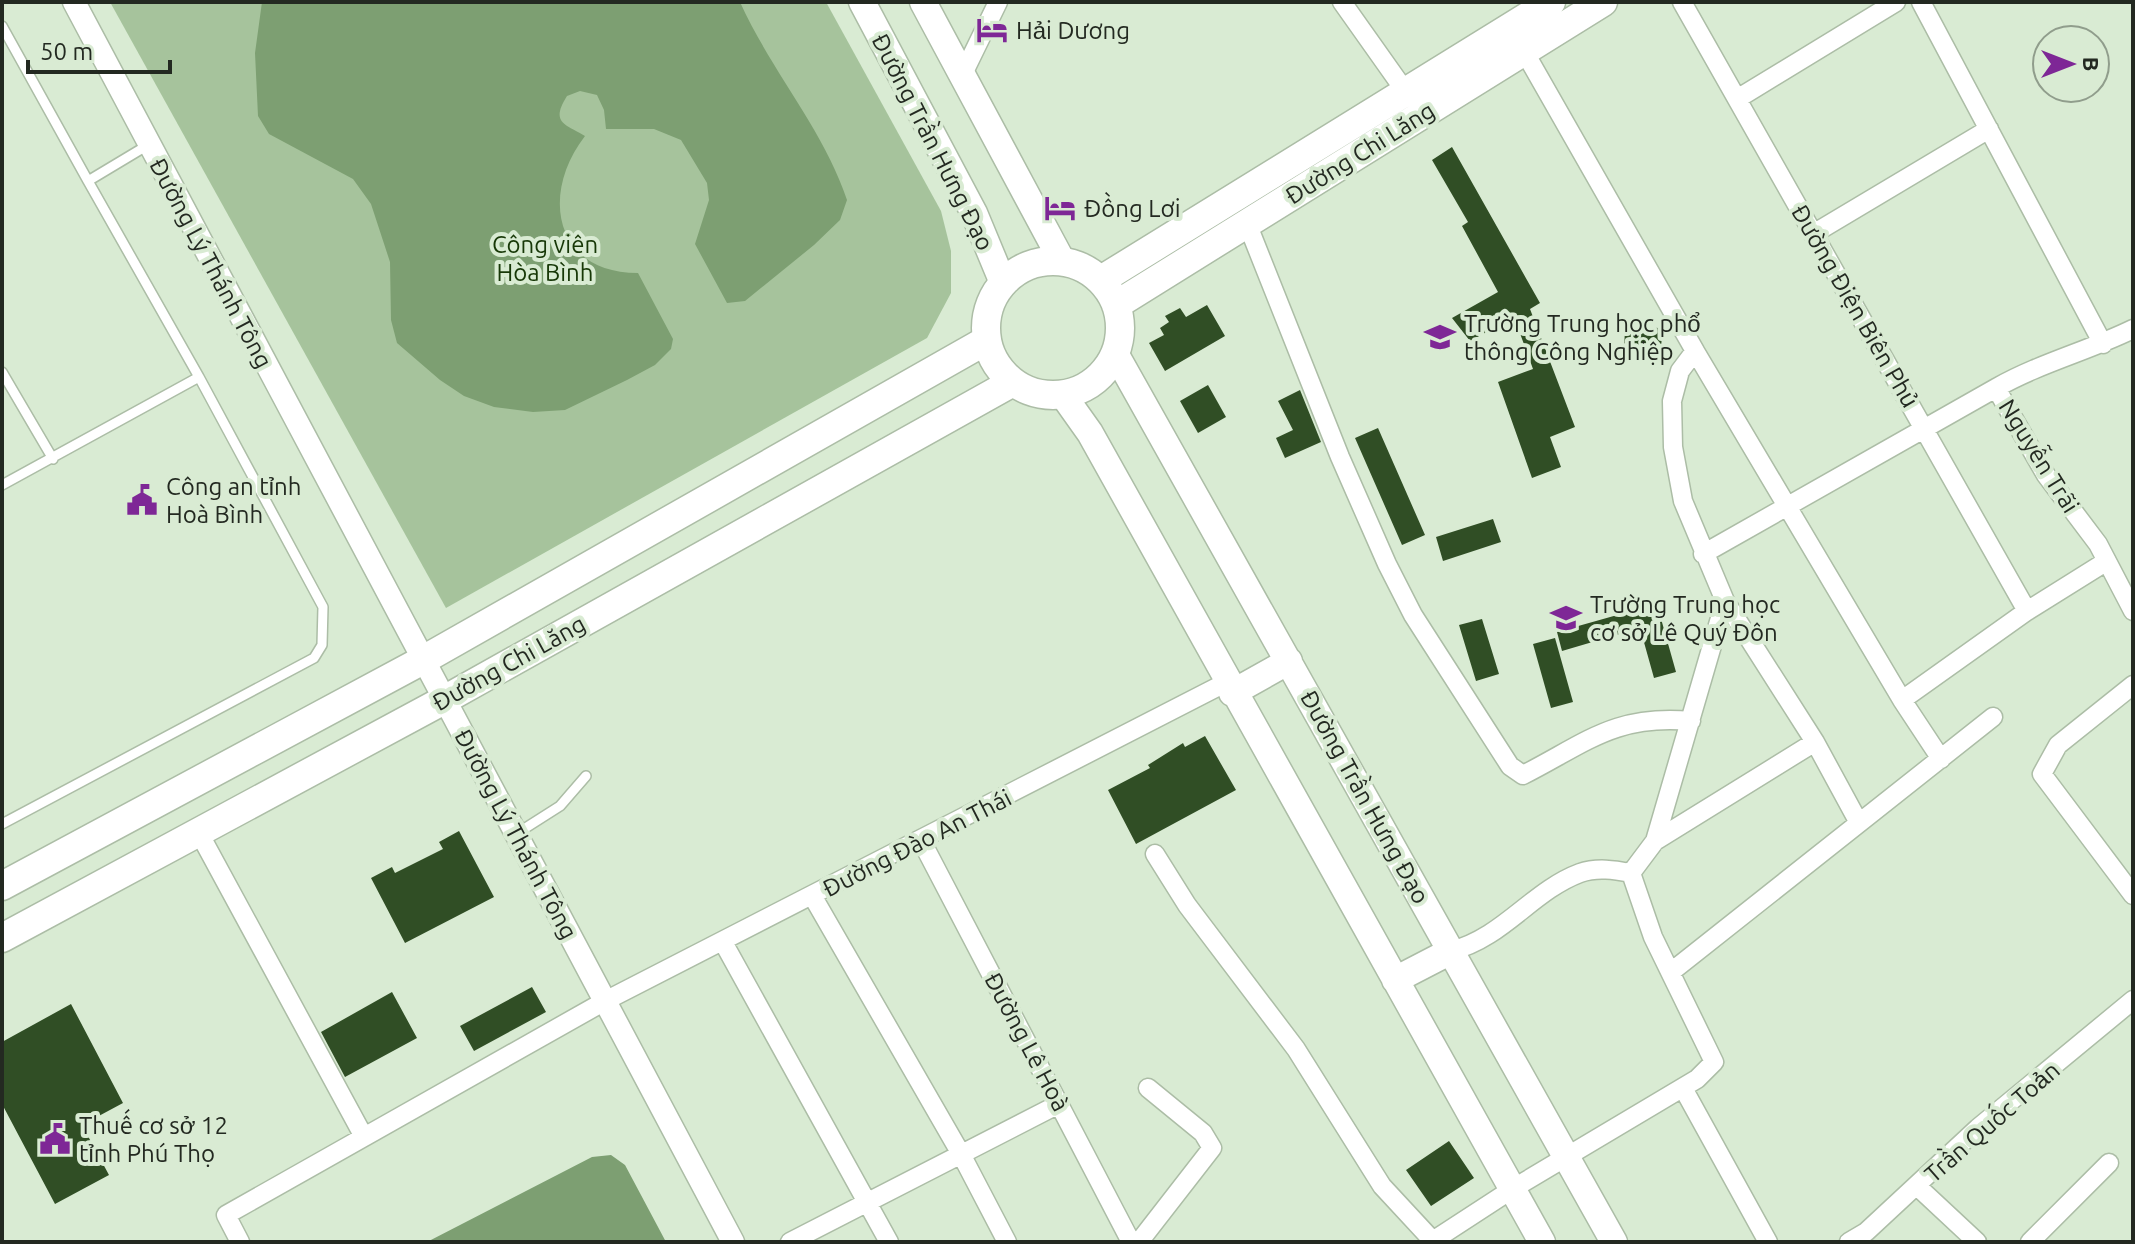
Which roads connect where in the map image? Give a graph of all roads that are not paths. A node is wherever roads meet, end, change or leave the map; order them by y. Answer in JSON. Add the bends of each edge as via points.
{"nodes":[{"id":1,"x":74,"y":2,"type":"edge"},
{"id":2,"x":862,"y":2,"type":"edge"},
{"id":3,"x":923,"y":2,"type":"edge"},
{"id":4,"x":998,"y":2,"type":"edge"},
{"id":5,"x":1342,"y":2,"type":"edge"},
{"id":6,"x":1551,"y":2,"type":"edge"},
{"id":7,"x":1603,"y":2,"type":"edge"},
{"id":8,"x":1682,"y":2,"type":"edge"},
{"id":9,"x":1896,"y":2,"type":"edge"},
{"id":10,"x":1921,"y":2,"type":"edge"},
{"id":11,"x":2,"y":26,"type":"edge"},
{"id":12,"x":1524,"y":51,"type":"junction"},
{"id":13,"x":962,"y":76,"type":"junction"},
{"id":14,"x":1737,"y":99,"type":"junction"},
{"id":15,"x":1414,"y":103,"type":"junction"},
{"id":16,"x":1989,"y":129,"type":"junction"},
{"id":17,"x":148,"y":145,"type":"junction"},
{"id":18,"x":88,"y":181,"type":"junction"},
{"id":19,"x":1247,"y":223,"type":"junction"},
{"id":20,"x":1813,"y":234,"type":"junction"},
{"id":21,"x":1062,"y":261,"type":"junction"},
{"id":22,"x":1101,"y":280,"type":"junction"},
{"id":23,"x":1003,"y":283,"type":"junction"},
{"id":24,"x":1116,"y":305,"type":"junction"},
{"id":25,"x":2133,"y":329,"type":"edge"},
{"id":26,"x":987,"y":340,"type":"junction"},
{"id":27,"x":2103,"y":344,"type":"junction"},
{"id":28,"x":1695,"y":351,"type":"junction"},
{"id":29,"x":1115,"y":353,"type":"junction"},
{"id":30,"x":2,"y":372,"type":"edge"},
{"id":31,"x":199,"y":377,"type":"junction"},
{"id":32,"x":1013,"y":382,"type":"junction"},
{"id":33,"x":1996,"y":388,"type":"junction"},
{"id":34,"x":1063,"y":395,"type":"junction"},
{"id":35,"x":1924,"y":429,"type":"junction"},
{"id":36,"x":53,"y":459,"type":"junction"},
{"id":37,"x":2,"y":485,"type":"edge"},
{"id":38,"x":1789,"y":505,"type":"junction"},
{"id":39,"x":1703,"y":554,"type":"junction"},
{"id":40,"x":2107,"y":561,"type":"junction"},
{"id":41,"x":1725,"y":601,"type":"junction"},
{"id":42,"x":2027,"y":611,"type":"junction"},
{"id":43,"x":2133,"y":611,"type":"edge"},
{"id":44,"x":423,"y":660,"type":"junction"},
{"id":45,"x":1289,"y":661,"type":"junction"},
{"id":46,"x":2133,"y":685,"type":"edge"},
{"id":47,"x":1229,"y":688,"type":"junction"},
{"id":48,"x":444,"y":700,"type":"junction"},
{"id":49,"x":1902,"y":700,"type":"junction"},
{"id":50,"x":1993,"y":717,"type":"dead end"},
{"id":51,"x":1691,"y":721,"type":"junction"},
{"id":52,"x":1815,"y":742,"type":"junction"},
{"id":53,"x":1941,"y":759,"type":"junction"},
{"id":54,"x":586,"y":776,"type":"dead end"},
{"id":55,"x":1859,"y":823,"type":"junction"},
{"id":56,"x":2,"y":824,"type":"edge"},
{"id":57,"x":198,"y":831,"type":"junction"},
{"id":58,"x":516,"y":834,"type":"junction"},
{"id":59,"x":1655,"y":841,"type":"junction"},
{"id":60,"x":922,"y":842,"type":"junction"},
{"id":61,"x":1155,"y":854,"type":"dead end"},
{"id":62,"x":1631,"y":873,"type":"junction"},
{"id":63,"x":2,"y":886,"type":"edge"},
{"id":64,"x":2133,"y":895,"type":"edge"},
{"id":65,"x":813,"y":897,"type":"junction"},
{"id":66,"x":2,"y":938,"type":"edge"},
{"id":67,"x":723,"y":942,"type":"junction"},
{"id":68,"x":1451,"y":951,"type":"junction"},
{"id":69,"x":1671,"y":972,"type":"junction"},
{"id":70,"x":1395,"y":980,"type":"junction"},
{"id":71,"x":2133,"y":1000,"type":"edge"},
{"id":72,"x":605,"y":1001,"type":"junction"},
{"id":73,"x":1148,"y":1088,"type":"dead end"},
{"id":74,"x":1683,"y":1088,"type":"junction"},
{"id":75,"x":1059,"y":1104,"type":"junction"},
{"id":76,"x":364,"y":1137,"type":"junction"},
{"id":77,"x":961,"y":1154,"type":"junction"},
{"id":78,"x":1566,"y":1157,"type":"junction"},
{"id":79,"x":2109,"y":1163,"type":"dead end"},
{"id":80,"x":1918,"y":1187,"type":"junction"},
{"id":81,"x":1514,"y":1188,"type":"junction"},
{"id":82,"x":867,"y":1203,"type":"junction"},
{"id":83,"x":1869,"y":1237,"type":"edge"},
{"id":84,"x":240,"y":1242,"type":"edge"},
{"id":85,"x":733,"y":1242,"type":"edge"},
{"id":86,"x":790,"y":1242,"type":"edge"},
{"id":87,"x":889,"y":1242,"type":"edge"},
{"id":88,"x":1007,"y":1242,"type":"edge"},
{"id":89,"x":1131,"y":1242,"type":"edge"},
{"id":90,"x":1139,"y":1242,"type":"edge"},
{"id":91,"x":1432,"y":1242,"type":"edge"},
{"id":92,"x":1542,"y":1242,"type":"edge"},
{"id":93,"x":1614,"y":1242,"type":"edge"},
{"id":94,"x":1768,"y":1242,"type":"edge"},
{"id":95,"x":1849,"y":1242,"type":"edge"},
{"id":96,"x":1977,"y":1242,"type":"edge"},
{"id":97,"x":2030,"y":1242,"type":"edge"}],
"edges":[{"from":1,"to":17,"type":"street","name":"Đường Lý Thánh Tông"},
{"from":2,"to":23,"type":"main road","name":"Đường Trần Hưng Đạo","via":[[974,213]]},
{"from":3,"to":13,"type":"main road"},
{"from":4,"to":13,"type":"street"},
{"from":5,"to":15,"type":"street"},
{"from":6,"to":15,"type":"main road","name":"Đường Chi Lăng"},
{"from":7,"to":12,"type":"main road","name":"Đường Chi Lăng"},
{"from":8,"to":14,"type":"street","name":"Đường Điện Biên Phủ"},
{"from":9,"to":14,"type":"street"},
{"from":10,"to":16,"type":"street"},
{"from":11,"to":18,"type":"lane"},
{"from":12,"to":15,"type":"main road","name":"Đường Chi Lăng"},
{"from":12,"to":28,"type":"street"},
{"from":13,"to":21,"type":"main road"},
{"from":14,"to":20,"type":"street","name":"Đường Điện Biên Phủ"},
{"from":15,"to":19,"type":"main road","name":"Đường Chi Lăng"},
{"from":15,"to":22,"type":"main road","name":"Đường Chi Lăng"},
{"from":16,"to":20,"type":"street"},
{"from":16,"to":27,"type":"street"},
{"from":17,"to":18,"type":"lane"},
{"from":17,"to":44,"type":"street","name":"Đường Lý Thánh Tông"},
{"from":18,"to":31,"type":"lane"},
{"from":19,"to":24,"type":"main road","name":"Đường Chi Lăng"},
{"from":19,"to":51,"type":"street","via":[[1387,564],[1413,615],[1510,766],[1523,775],[1599,732],[1645,720]]},
{"from":20,"to":35,"type":"street","name":"Đường Điện Biên Phủ"},
{"from":21,"to":22,"type":"main road"},
{"from":21,"to":23,"type":"main road","via":[[1030,264]]},
{"from":22,"to":24,"type":"main road"},
{"from":23,"to":26,"type":"main road","via":[[988,309]]},
{"from":24,"to":29,"type":"main road","via":[[1120,329]]},
{"from":25,"to":27,"type":"street","name":"Nguyễn Trãi"},
{"from":26,"to":32,"type":"main road","via":[[996,364]]},
{"from":26,"to":44,"type":"main road","name":"Đường Chi Lăng"},
{"from":27,"to":33,"type":"street","name":"Nguyễn Trãi"},
{"from":28,"to":38,"type":"street"},
{"from":28,"to":39,"type":"street","via":[[1680,371],[1672,401],[1673,447],[1683,501]]},
{"from":29,"to":34,"type":"main road","via":[[1095,381]]},
{"from":29,"to":45,"type":"main road","name":"Đường Trần Hưng Đạo"},
{"from":30,"to":36,"type":"lane"},
{"from":31,"to":36,"type":"lane"},
{"from":31,"to":56,"type":"lane","via":[[323,607],[322,645],[314,658]]},
{"from":32,"to":34,"type":"main road","via":[[1037,393]]},
{"from":32,"to":48,"type":"main road","name":"Đường Chi Lăng"},
{"from":33,"to":35,"type":"street"},
{"from":33,"to":40,"type":"street","name":"Nguyễn Trãi","via":[[2046,475]]},
{"from":34,"to":47,"type":"main road","via":[[1090,433]]},
{"from":35,"to":38,"type":"street"},
{"from":35,"to":42,"type":"street","name":"Đường Điện Biên Phủ"},
{"from":36,"to":37,"type":"lane"},
{"from":38,"to":39,"type":"street"},
{"from":38,"to":49,"type":"street"},
{"from":39,"to":41,"type":"street"},
{"from":40,"to":42,"type":"street"},
{"from":40,"to":43,"type":"street","name":"Nguyễn Trãi"},
{"from":41,"to":51,"type":"street"},
{"from":41,"to":52,"type":"street"},
{"from":42,"to":49,"type":"street"},
{"from":44,"to":48,"type":"street","name":"Đường Lý Thánh Tông"},
{"from":44,"to":63,"type":"main road","name":"Đường Chi Lăng"},
{"from":45,"to":47,"type":"main road"},
{"from":45,"to":68,"type":"main road","name":"Đường Trần Hưng Đạo"},
{"from":46,"to":64,"type":"street","via":[[2058,745],[2042,774]]},
{"from":47,"to":60,"type":"street","name":"Đường Đào An Thái"},
{"from":47,"to":70,"type":"main road"},
{"from":48,"to":57,"type":"main road","name":"Đường Chi Lăng"},
{"from":48,"to":58,"type":"street","name":"Đường Lý Thánh Tông"},
{"from":49,"to":53,"type":"street"},
{"from":50,"to":53,"type":"street"},
{"from":51,"to":59,"type":"street"},
{"from":52,"to":55,"type":"street"},
{"from":52,"to":59,"type":"street"},
{"from":53,"to":55,"type":"street"},
{"from":54,"to":58,"type":"lane","via":[[560,806]]},
{"from":55,"to":69,"type":"street"},
{"from":57,"to":66,"type":"main road","name":"Đường Chi Lăng"},
{"from":57,"to":76,"type":"street"},
{"from":58,"to":72,"type":"street","name":"Đường Lý Thánh Tông"},
{"from":59,"to":62,"type":"street"},
{"from":60,"to":65,"type":"street","name":"Đường Đào An Thái"},
{"from":60,"to":75,"type":"street","name":"Đường Lê Hoà"},
{"from":61,"to":91,"type":"street","via":[[1296,1049],[1382,1186]]},
{"from":62,"to":68,"type":"street","via":[[1581,873],[1530,903],[1478,944]]},
{"from":62,"to":69,"type":"street"},
{"from":65,"to":67,"type":"street","name":"Đường Đào An Thái"},
{"from":65,"to":77,"type":"street"},
{"from":67,"to":72,"type":"street","name":"Đường Đào An Thái"},
{"from":67,"to":82,"type":"street"},
{"from":68,"to":70,"type":"main road"},
{"from":68,"to":78,"type":"main road","name":"Đường Trần Hưng Đạo"},
{"from":69,"to":74,"type":"street","via":[[1714,1062]]},
{"from":70,"to":81,"type":"main road"},
{"from":71,"to":80,"type":"street","name":"Trần Quốc Toản","via":[[1978,1128]]},
{"from":72,"to":76,"type":"street","name":"Đường Đào An Thái"},
{"from":72,"to":85,"type":"street","name":"Đường Lý Thánh Tông"},
{"from":73,"to":90,"type":"street","via":[[1203,1133],[1212,1148]]},
{"from":74,"to":78,"type":"street"},
{"from":74,"to":94,"type":"street"},
{"from":75,"to":77,"type":"street"},
{"from":75,"to":89,"type":"street","name":"Đường Lê Hoà"},
{"from":76,"to":84,"type":"street","name":"Đường Đào An Thái","via":[[226,1215]]},
{"from":77,"to":82,"type":"street"},
{"from":77,"to":88,"type":"street"},
{"from":78,"to":81,"type":"street"},
{"from":78,"to":93,"type":"main road","name":"Đường Trần Hưng Đạo"},
{"from":79,"to":97,"type":"street"},
{"from":80,"to":83,"type":"street","name":"Trần Quốc Toản"},
{"from":80,"to":96,"type":"street"},
{"from":81,"to":91,"type":"street"},
{"from":81,"to":92,"type":"main road"},
{"from":82,"to":86,"type":"street"},
{"from":82,"to":87,"type":"street"},
{"from":83,"to":95,"type":"street","name":"Trần Quốc Toản"}]}
